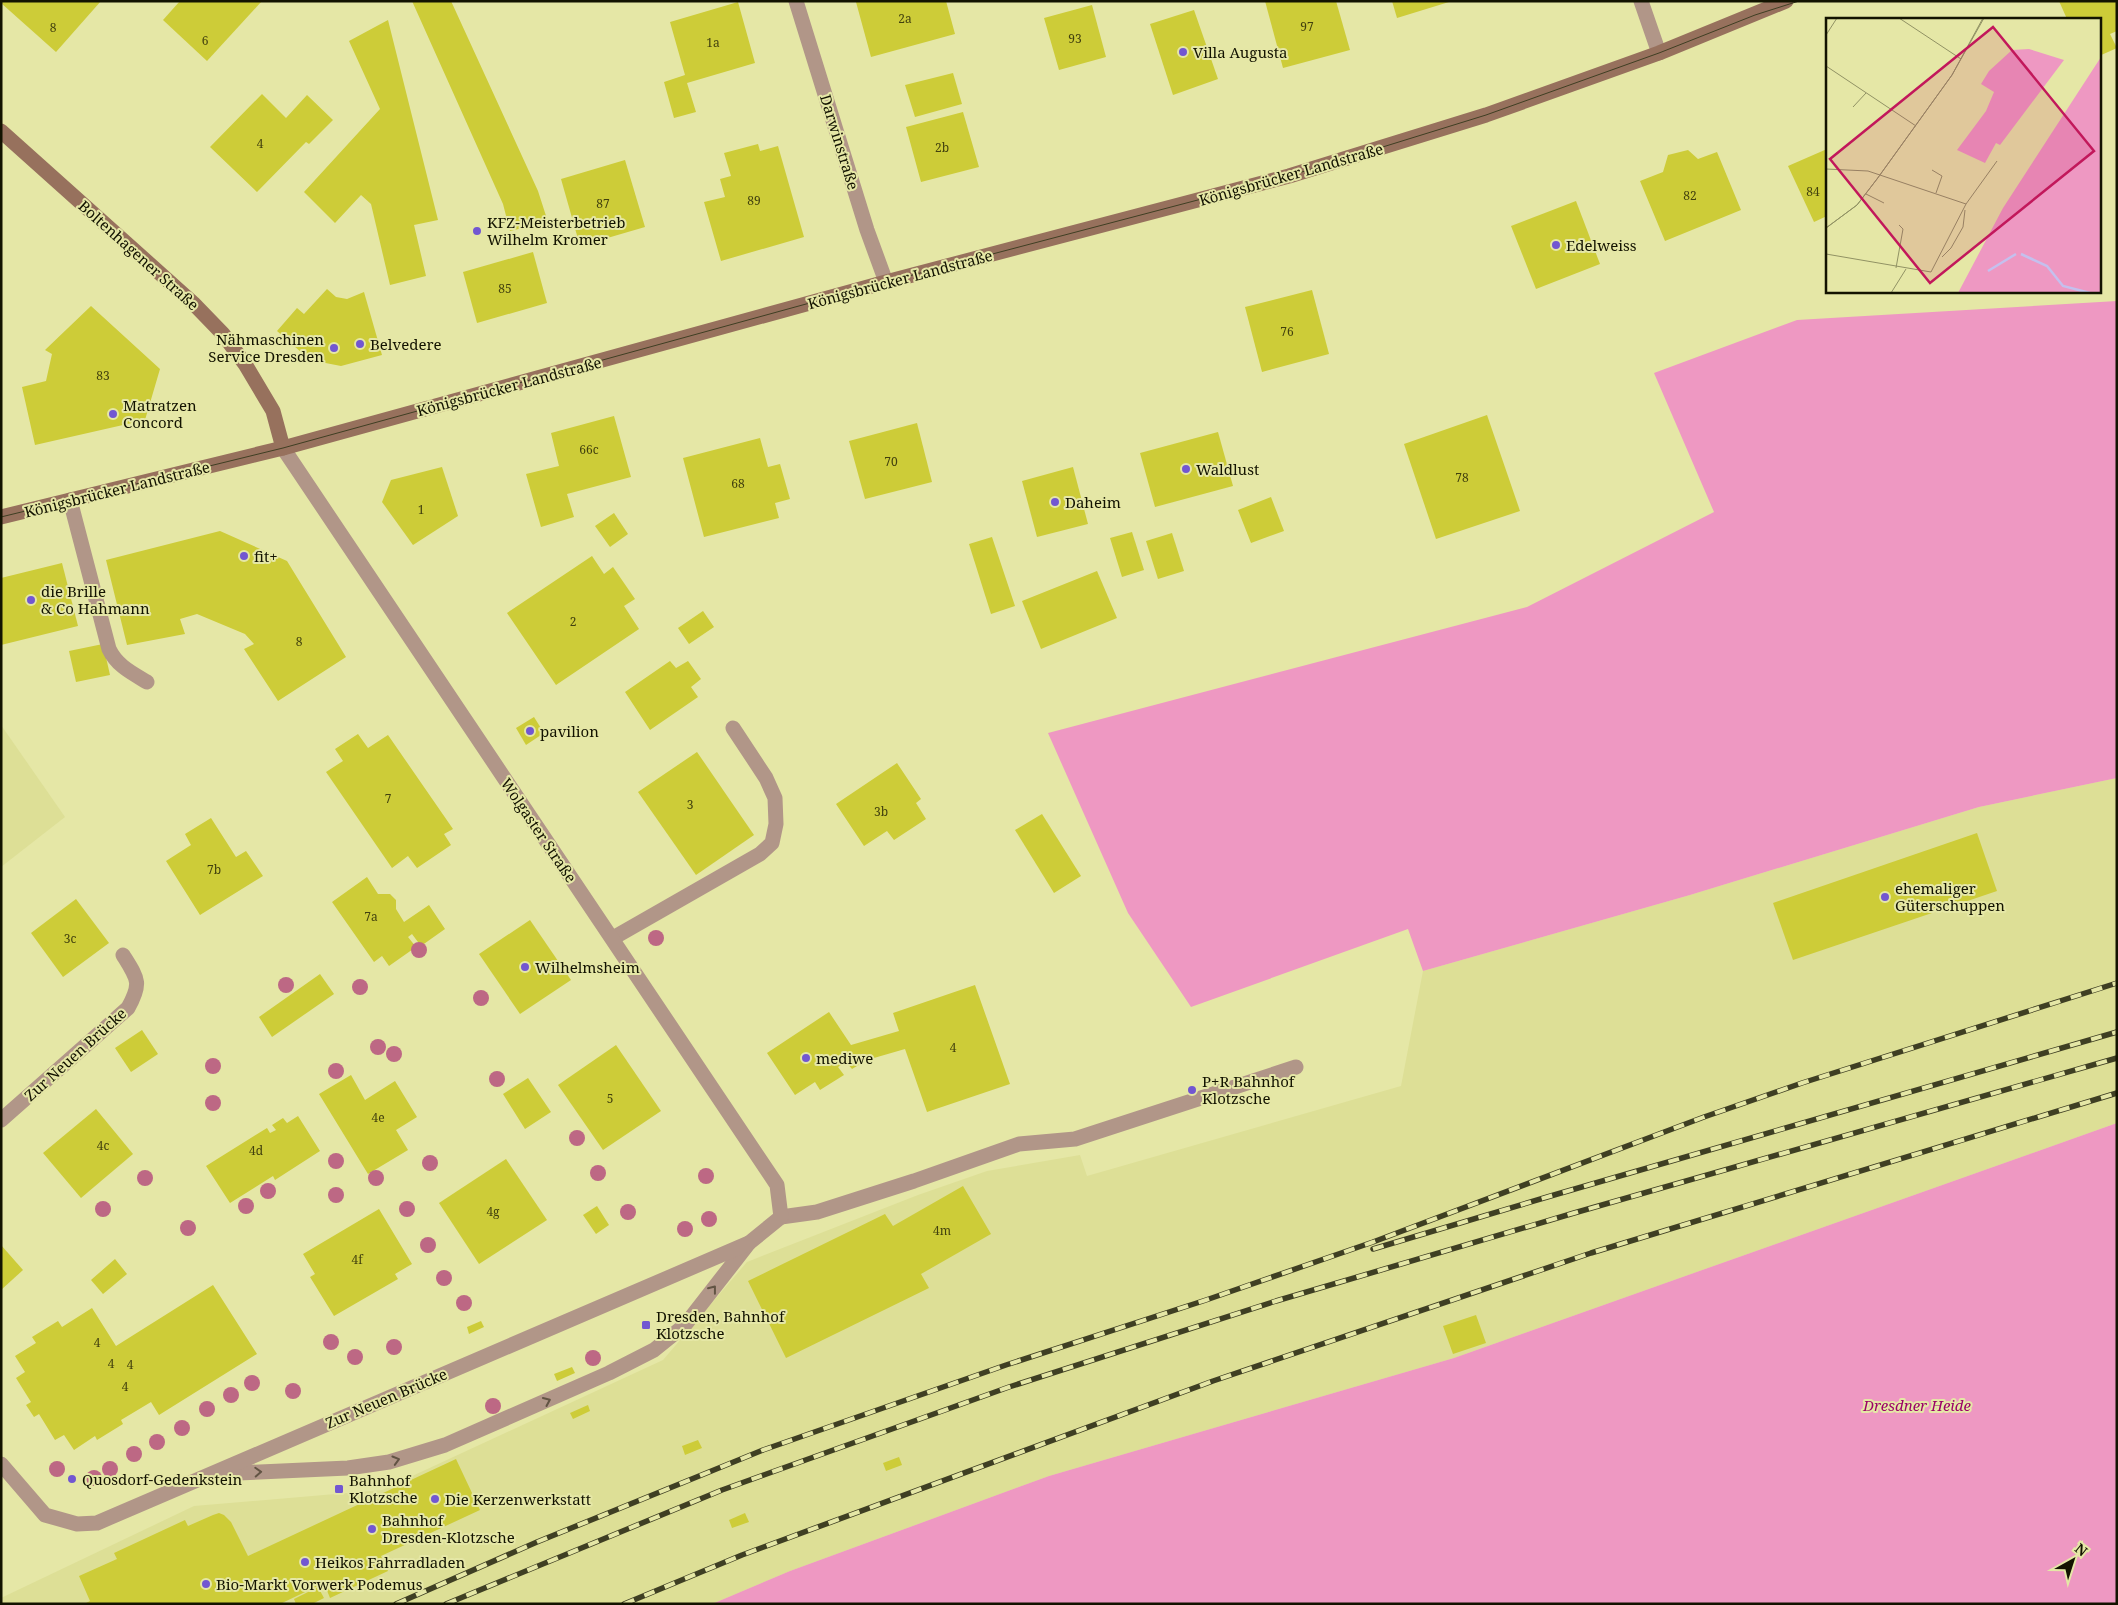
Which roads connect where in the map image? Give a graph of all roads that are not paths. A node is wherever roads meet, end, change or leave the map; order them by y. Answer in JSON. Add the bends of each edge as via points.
{"nodes":[{"id":1,"x":796,"y":1,"type":"edge"},
{"id":2,"x":1641,"y":1,"type":"edge"},
{"id":3,"x":1786,"y":1,"type":"edge"},
{"id":4,"x":1659,"y":52,"type":"junction"},
{"id":5,"x":1,"y":130,"type":"edge"},
{"id":6,"x":886,"y":282,"type":"junction"},
{"id":7,"x":283,"y":448,"type":"junction"},
{"id":8,"x":70,"y":500,"type":"junction"},
{"id":9,"x":1,"y":517,"type":"edge"},
{"id":10,"x":147,"y":682,"type":"dead end"},
{"id":11,"x":733,"y":728,"type":"dead end"},
{"id":12,"x":613,"y":938,"type":"junction"},
{"id":13,"x":123,"y":955,"type":"dead end"},
{"id":14,"x":1296,"y":1067,"type":"dead end"},
{"id":15,"x":1,"y":1120,"type":"edge"},
{"id":16,"x":781,"y":1217,"type":"junction"},
{"id":17,"x":749,"y":1243,"type":"junction"},
{"id":18,"x":1,"y":1464,"type":"edge"},
{"id":19,"x":210,"y":1474,"type":"junction"}],
"edges":[{"from":1,"to":6,"type":"street","name":"Darwinstraße"},
{"from":2,"to":4,"type":"street"},
{"from":3,"to":4,"type":"main road","name":"Königsbrücker Landstraße"},
{"from":4,"to":6,"type":"main road","name":"Königsbrücker Landstraße","via":[[1486,115],[1289,176]]},
{"from":5,"to":7,"type":"main road","name":"Boltenhagener Straße","via":[[193,303],[223,334],[272,411]]},
{"from":6,"to":7,"type":"main road","name":"Königsbrücker Landstraße"},
{"from":7,"to":8,"type":"main road","name":"Königsbrücker Landstraße"},
{"from":7,"to":12,"type":"street","name":"Wolgaster Straße"},
{"from":8,"to":9,"type":"main road","name":"Königsbrücker Landstraße"},
{"from":8,"to":10,"type":"street","via":[[109,649],[120,665]]},
{"from":11,"to":12,"type":"street","via":[[766,778],[775,798],[776,824],[772,842],[760,854]]},
{"from":12,"to":16,"type":"street","name":"Wolgaster Straße","via":[[777,1185]]},
{"from":13,"to":15,"type":"street","name":"Zur Neuen Brücke","via":[[136,976],[137,992],[128,1008]]},
{"from":14,"to":16,"type":"street","via":[[1075,1139],[1020,1144],[817,1212]]},
{"from":16,"to":17,"type":"street","name":"Zur Neuen Brücke"},
{"from":17,"to":19,"type":"street","name":"Zur Neuen Brücke"},
{"from":19,"to":17,"type":"street","one_way":true,"via":[[364,1466],[444,1445],[610,1373],[654,1350],[685,1325]]},
{"from":18,"to":19,"type":"street","name":"Zur Neuen Brücke","via":[[45,1516],[77,1524],[97,1523]]}]}
